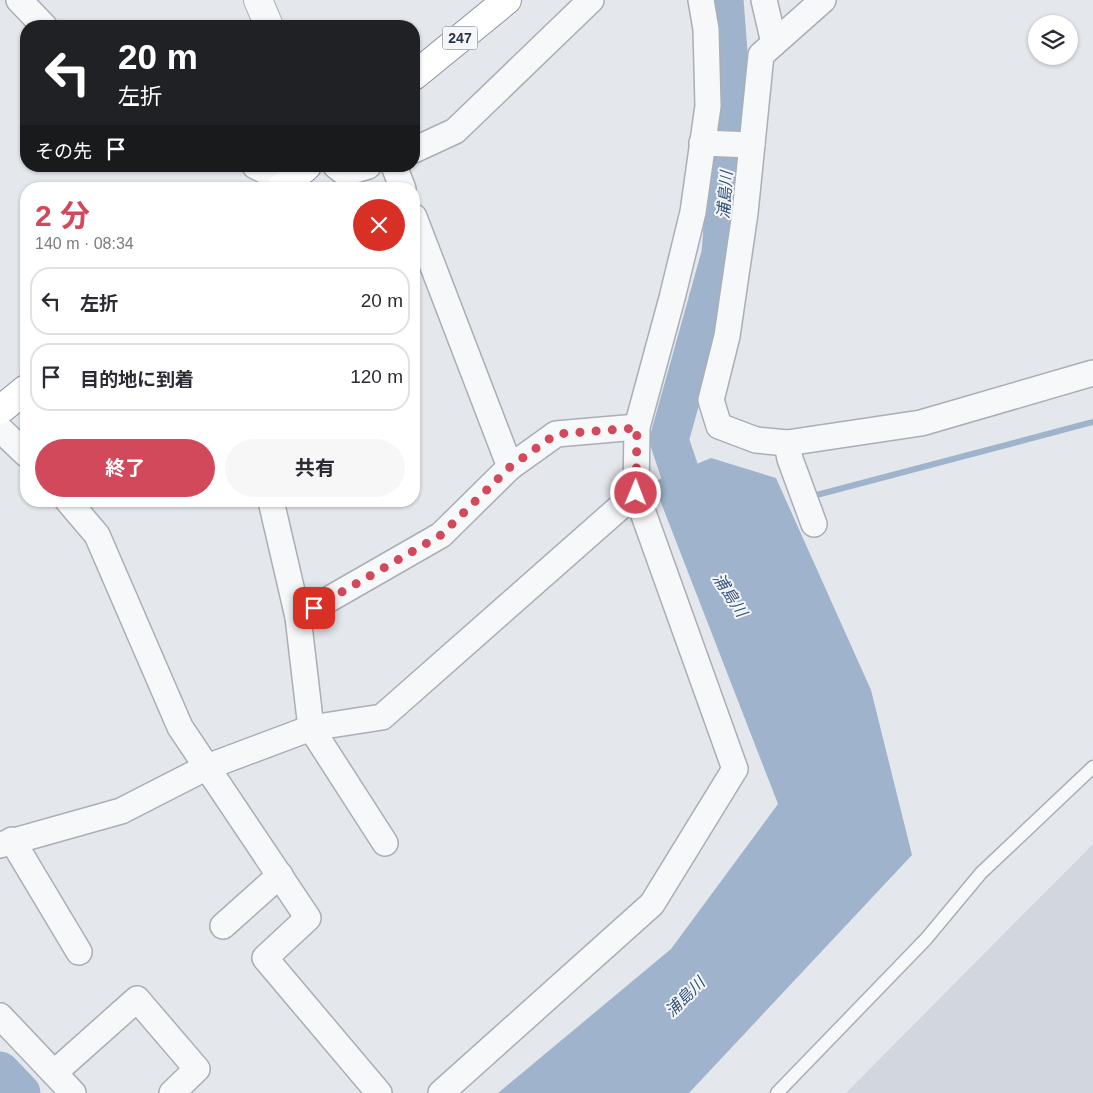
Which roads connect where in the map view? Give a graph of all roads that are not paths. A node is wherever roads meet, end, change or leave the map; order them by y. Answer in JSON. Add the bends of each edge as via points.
{"nodes":[{"id":1,"x":19,"y":0,"type":"edge"},
{"id":2,"x":258,"y":0,"type":"edge"},
{"id":3,"x":507,"y":0,"type":"edge"},
{"id":4,"x":591,"y":0,"type":"edge"},
{"id":5,"x":701,"y":0,"type":"edge"},
{"id":6,"x":764,"y":0,"type":"edge"},
{"id":7,"x":823,"y":0,"type":"edge"},
{"id":8,"x":38,"y":20,"type":"edge"},
{"id":9,"x":266,"y":20,"type":"edge"},
{"id":10,"x":774,"y":43,"type":"junction"},
{"id":11,"x":420,"y":71,"type":"edge"},
{"id":12,"x":702,"y":144,"type":"junction"},
{"id":13,"x":752,"y":145,"type":"junction"},
{"id":14,"x":420,"y":147,"type":"edge"},
{"id":15,"x":272,"y":172,"type":"edge"},
{"id":16,"x":292,"y":179,"type":"edge"},
{"id":17,"x":420,"y":234,"type":"edge"},
{"id":18,"x":1093,"y":373,"type":"edge"},
{"id":19,"x":20,"y":394,"type":"edge"},
{"id":20,"x":0,"y":410,"type":"edge"},
{"id":21,"x":637,"y":428,"type":"junction"},
{"id":22,"x":0,"y":429,"type":"edge"},
{"id":23,"x":20,"y":448,"type":"edge"},
{"id":24,"x":788,"y":451,"type":"junction"},
{"id":25,"x":510,"y":467,"type":"junction"},
{"id":26,"x":636,"y":493,"type":"junction"},
{"id":27,"x":73,"y":507,"type":"edge"},
{"id":28,"x":272,"y":507,"type":"edge"},
{"id":29,"x":814,"y":524,"type":"dead end"},
{"id":30,"x":298,"y":617,"type":"junction"},
{"id":31,"x":311,"y":728,"type":"junction"},
{"id":32,"x":1093,"y":766,"type":"edge"},
{"id":33,"x":207,"y":767,"type":"junction"},
{"id":34,"x":6,"y":843,"type":"edge"},
{"id":35,"x":385,"y":843,"type":"dead end"},
{"id":36,"x":280,"y":875,"type":"junction"},
{"id":37,"x":223,"y":926,"type":"dead end"},
{"id":38,"x":79,"y":952,"type":"dead end"},
{"id":39,"x":0,"y":1016,"type":"edge"},
{"id":40,"x":54,"y":1073,"type":"junction"},
{"id":41,"x":73,"y":1093,"type":"edge"},
{"id":42,"x":172,"y":1093,"type":"edge"},
{"id":43,"x":379,"y":1093,"type":"edge"},
{"id":44,"x":441,"y":1093,"type":"edge"},
{"id":45,"x":777,"y":1093,"type":"edge"}],
"edges":[{"from":1,"to":8,"type":"street"},
{"from":2,"to":9,"type":"street"},
{"from":3,"to":11,"type":"highway","number":"247"},
{"from":4,"to":14,"type":"street","via":[[455,131]]},
{"from":5,"to":12,"type":"street","via":[[706,29],[708,106]]},
{"from":6,"to":10,"type":"street"},
{"from":7,"to":10,"type":"street"},
{"from":10,"to":13,"type":"street","via":[[761,55]]},
{"from":12,"to":13,"type":"street"},
{"from":12,"to":21,"type":"street","via":[[692,212]]},
{"from":13,"to":24,"type":"street","via":[[727,336],[711,400],[719,426]]},
{"from":15,"to":16,"type":"street"},
{"from":17,"to":25,"type":"street"},
{"from":18,"to":24,"type":"street","via":[[921,423]]},
{"from":19,"to":20,"type":"highway"},
{"from":21,"to":25,"type":"street","via":[[556,434]]},
{"from":21,"to":26,"type":"street"},
{"from":22,"to":23,"type":"street"},
{"from":24,"to":29,"type":"street"},
{"from":25,"to":30,"type":"street","via":[[441,535]]},
{"from":26,"to":31,"type":"street","via":[[382,716]]},
{"from":26,"to":44,"type":"street","via":[[735,769],[652,904]]},
{"from":27,"to":33,"type":"street","via":[[97,535],[180,727]]},
{"from":28,"to":30,"type":"street"},
{"from":30,"to":31,"type":"street"},
{"from":31,"to":33,"type":"street"},
{"from":31,"to":35,"type":"street"},
{"from":32,"to":45,"type":"lane","via":[[981,873],[926,939]]},
{"from":33,"to":34,"type":"street","via":[[121,811]]},
{"from":33,"to":36,"type":"street"},
{"from":34,"to":38,"type":"street"},
{"from":36,"to":37,"type":"street"},
{"from":36,"to":43,"type":"street","via":[[308,918],[265,958]]},
{"from":39,"to":40,"type":"street"},
{"from":40,"to":41,"type":"street"},
{"from":40,"to":42,"type":"street","via":[[137,999],[197,1069]]}]}
